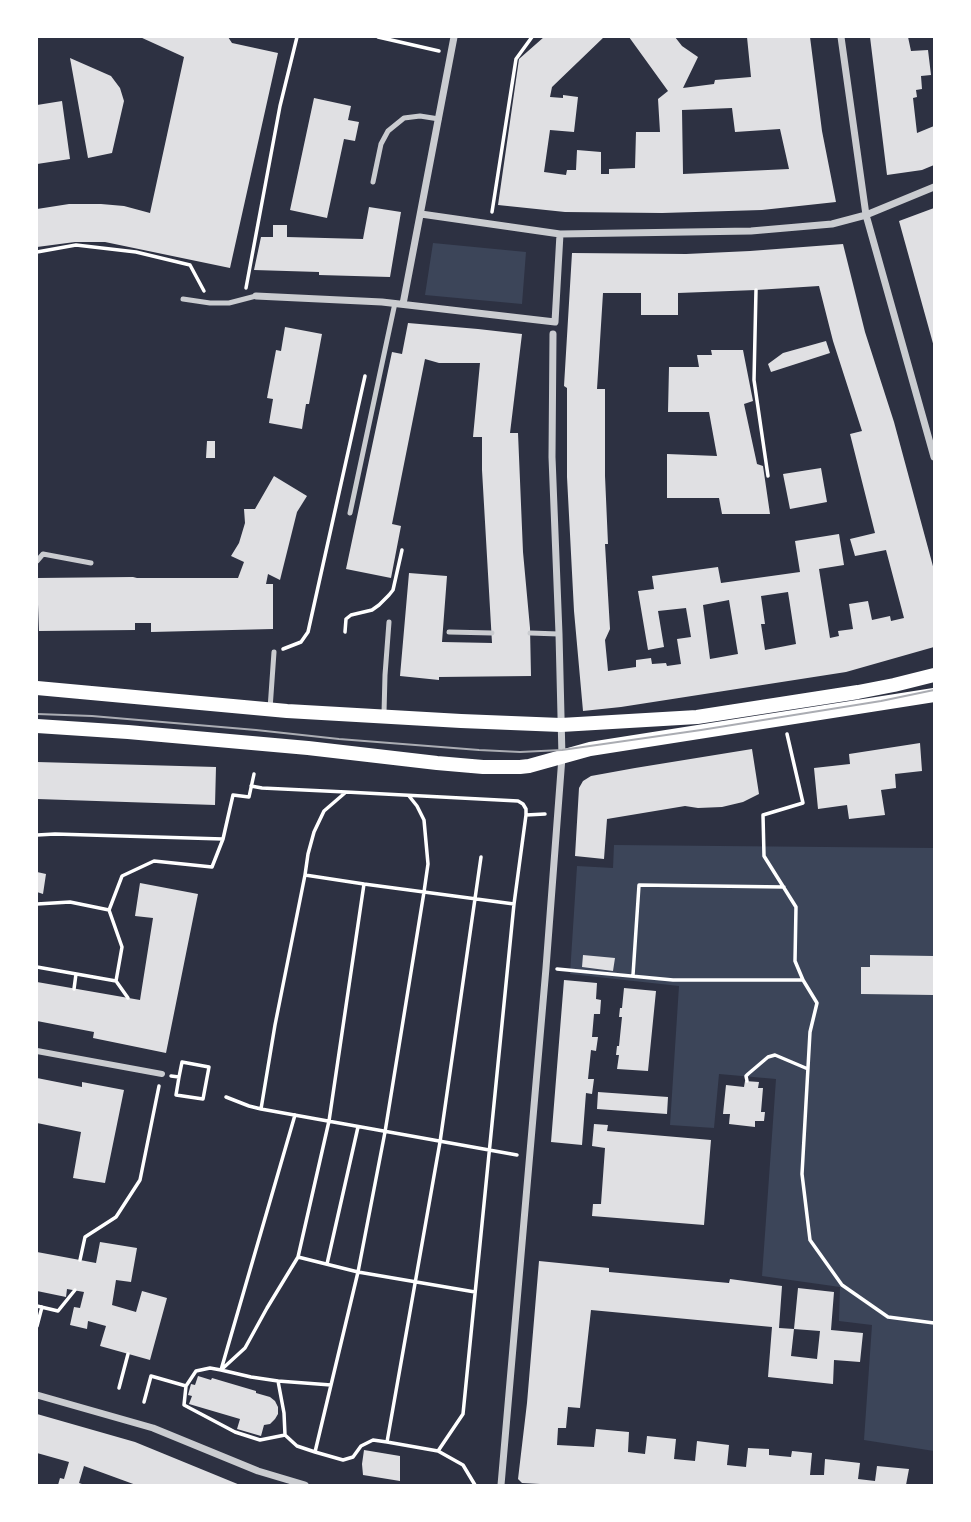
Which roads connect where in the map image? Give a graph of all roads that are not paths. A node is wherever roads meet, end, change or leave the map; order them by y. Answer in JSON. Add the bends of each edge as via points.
{"nodes":[{"id":1,"x":454,"y":37,"type":"edge"},
{"id":2,"x":841,"y":37,"type":"edge"},
{"id":3,"x":439,"y":119,"type":"junction"},
{"id":4,"x":373,"y":182,"type":"dead end"},
{"id":5,"x":934,"y":187,"type":"edge"},
{"id":6,"x":421,"y":214,"type":"junction"},
{"id":7,"x":866,"y":215,"type":"junction"},
{"id":8,"x":560,"y":234,"type":"junction"},
{"id":9,"x":256,"y":296,"type":"joint"},
{"id":10,"x":183,"y":299,"type":"dead end"},
{"id":11,"x":399,"y":304,"type":"junction"},
{"id":12,"x":553,"y":334,"type":"dead end"},
{"id":13,"x":934,"y":457,"type":"edge"},
{"id":14,"x":350,"y":513,"type":"dead end"},
{"id":15,"x":37,"y":561,"type":"edge"},
{"id":16,"x":91,"y":563,"type":"dead end"},
{"id":17,"x":390,"y":622,"type":"dead end"},
{"id":18,"x":449,"y":632,"type":"dead end"},
{"id":19,"x":492,"y":633,"type":"dead end"},
{"id":20,"x":530,"y":633,"type":"dead end"},
{"id":21,"x":559,"y":634,"type":"junction"},
{"id":22,"x":274,"y":652,"type":"road end"},
{"id":23,"x":934,"y":675,"type":"edge"},
{"id":24,"x":49,"y":686,"type":"edge"},
{"id":25,"x":934,"y":695,"type":"edge"},
{"id":26,"x":270,"y":709,"type":"junction"},
{"id":27,"x":384,"y":717,"type":"junction"},
{"id":28,"x":561,"y":725,"type":"junction"},
{"id":29,"x":37,"y":726,"type":"edge"},
{"id":30,"x":562,"y":749,"type":"junction"},
{"id":31,"x":37,"y":1051,"type":"edge"},
{"id":32,"x":162,"y":1074,"type":"road end"},
{"id":33,"x":37,"y":1395,"type":"edge"},
{"id":34,"x":305,"y":1485,"type":"edge"},
{"id":35,"x":501,"y":1485,"type":"edge"}],
"edges":[{"from":1,"to":3,"type":"street"},
{"from":2,"to":7,"type":"street"},
{"from":3,"to":4,"type":"lane","via":[[404,118],[388,131]]},
{"from":3,"to":6,"type":"street"},
{"from":5,"to":7,"type":"street"},
{"from":6,"to":8,"type":"street"},
{"from":6,"to":11,"type":"street"},
{"from":7,"to":8,"type":"street","via":[[832,224],[751,231]]},
{"from":7,"to":13,"type":"street"},
{"from":8,"to":11,"type":"street","via":[[555,322]]},
{"from":9,"to":10,"type":"lane","via":[[229,303]]},
{"from":9,"to":11,"type":"street"},
{"from":11,"to":14,"type":"lane"},
{"from":12,"to":21,"type":"street"},
{"from":15,"to":16,"type":"lane","via":[[43,554]]},
{"from":17,"to":27,"type":"lane"},
{"from":18,"to":19,"type":"lane"},
{"from":20,"to":21,"type":"lane"},
{"from":21,"to":28,"type":"street"},
{"from":22,"to":26,"type":"lane"},
{"from":23,"to":28,"type":"main road","via":[[697,717]]},
{"from":24,"to":26,"type":"main road"},
{"from":25,"to":30,"type":"main road","via":[[599,748]]},
{"from":26,"to":27,"type":"main road"},
{"from":27,"to":28,"type":"main road"},
{"from":28,"to":30,"type":"street"},
{"from":29,"to":30,"type":"main road","via":[[484,766],[529,766]]},
{"from":30,"to":35,"type":"street"},
{"from":31,"to":32,"type":"street"},
{"from":33,"to":34,"type":"street","via":[[153,1428]]}]}
